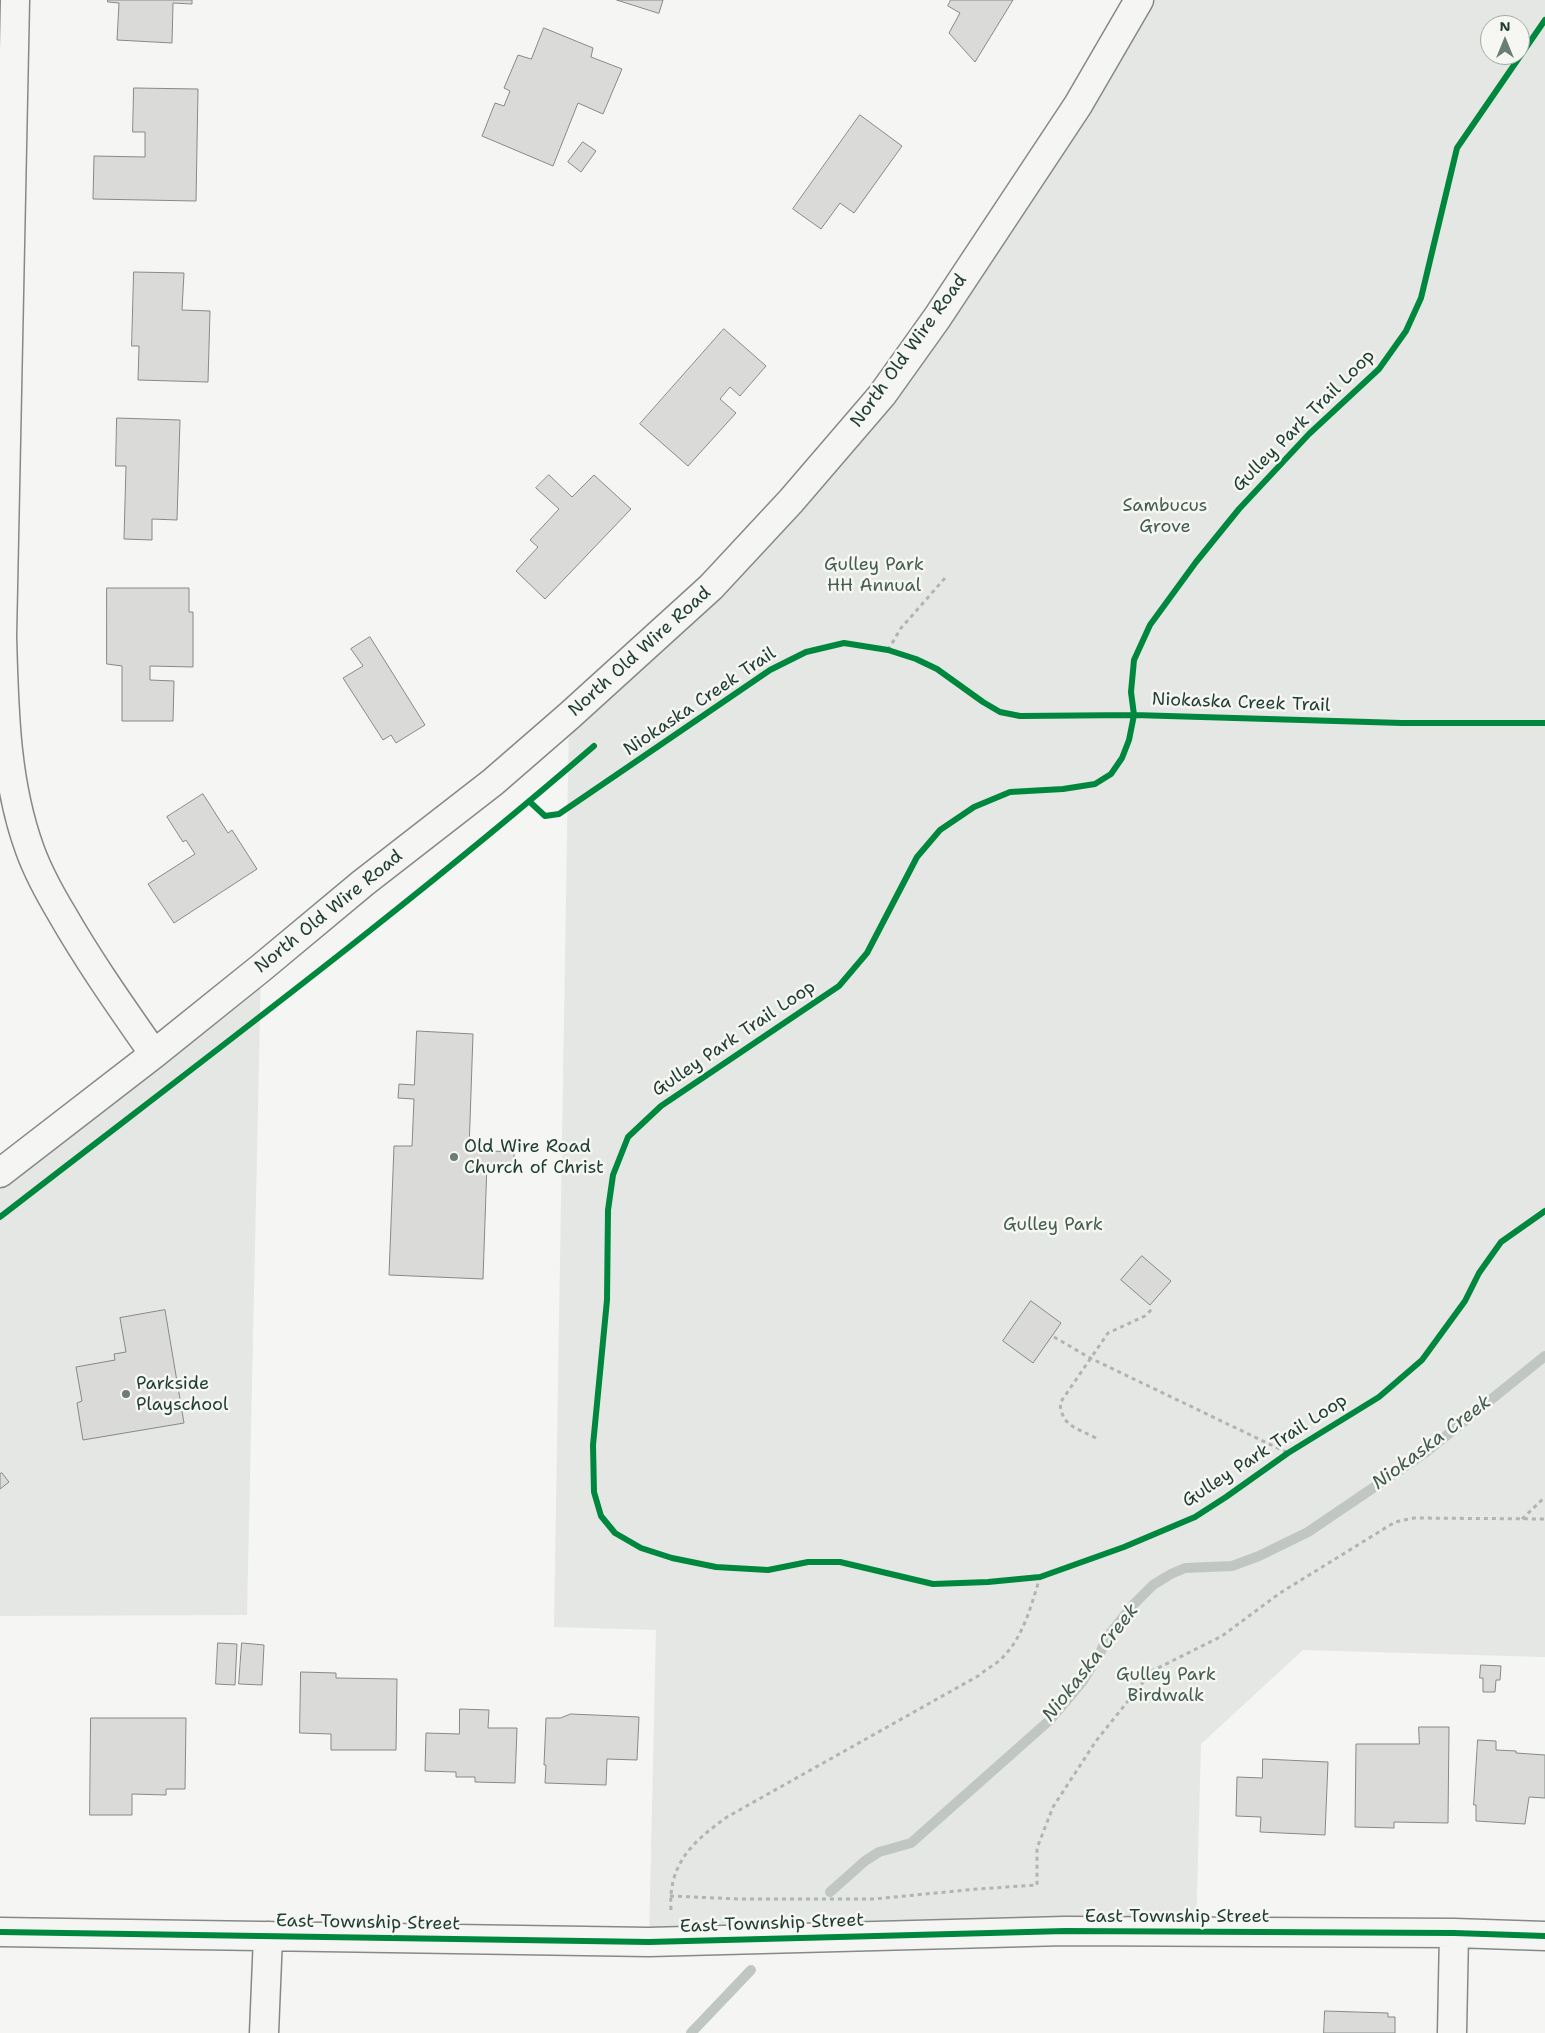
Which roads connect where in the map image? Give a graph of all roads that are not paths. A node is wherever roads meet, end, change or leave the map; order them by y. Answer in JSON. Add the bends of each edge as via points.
{"nodes":[{"id":1,"x":15,"y":0,"type":"edge"},
{"id":2,"x":1139,"y":0,"type":"edge"},
{"id":3,"x":6,"y":111,"type":"edge"},
{"id":4,"x":1,"y":636,"type":"edge"},
{"id":5,"x":154,"y":1054,"type":"junction"},
{"id":6,"x":0,"y":1173,"type":"edge"},
{"id":7,"x":0,"y":1932,"type":"edge"},
{"id":8,"x":1454,"y":1934,"type":"junction"},
{"id":9,"x":268,"y":1936,"type":"junction"},
{"id":10,"x":1545,"y":1936,"type":"edge"},
{"id":11,"x":264,"y":2033,"type":"edge"},
{"id":12,"x":1452,"y":2033,"type":"edge"}],
"edges":[{"from":1,"to":3,"type":"street"},
{"from":2,"to":5,"type":"street","name":"North Old Wire Road","via":[[1078,105],[882,395],[791,501],[711,587],[494,782],[363,883]]},
{"from":3,"to":4,"type":"street"},
{"from":4,"to":5,"type":"street","via":[[8,752],[17,805],[30,850],[51,896],[86,957]]},
{"from":5,"to":6,"type":"street","name":"North Old Wire Road"},
{"from":7,"to":9,"type":"street","name":"East Township Street"},
{"from":8,"to":9,"type":"street","name":"East Township Street","via":[[1065,1931],[674,1942]]},
{"from":8,"to":10,"type":"street","name":"East Township Street"},
{"from":8,"to":12,"type":"street"},
{"from":9,"to":11,"type":"street"}]}
